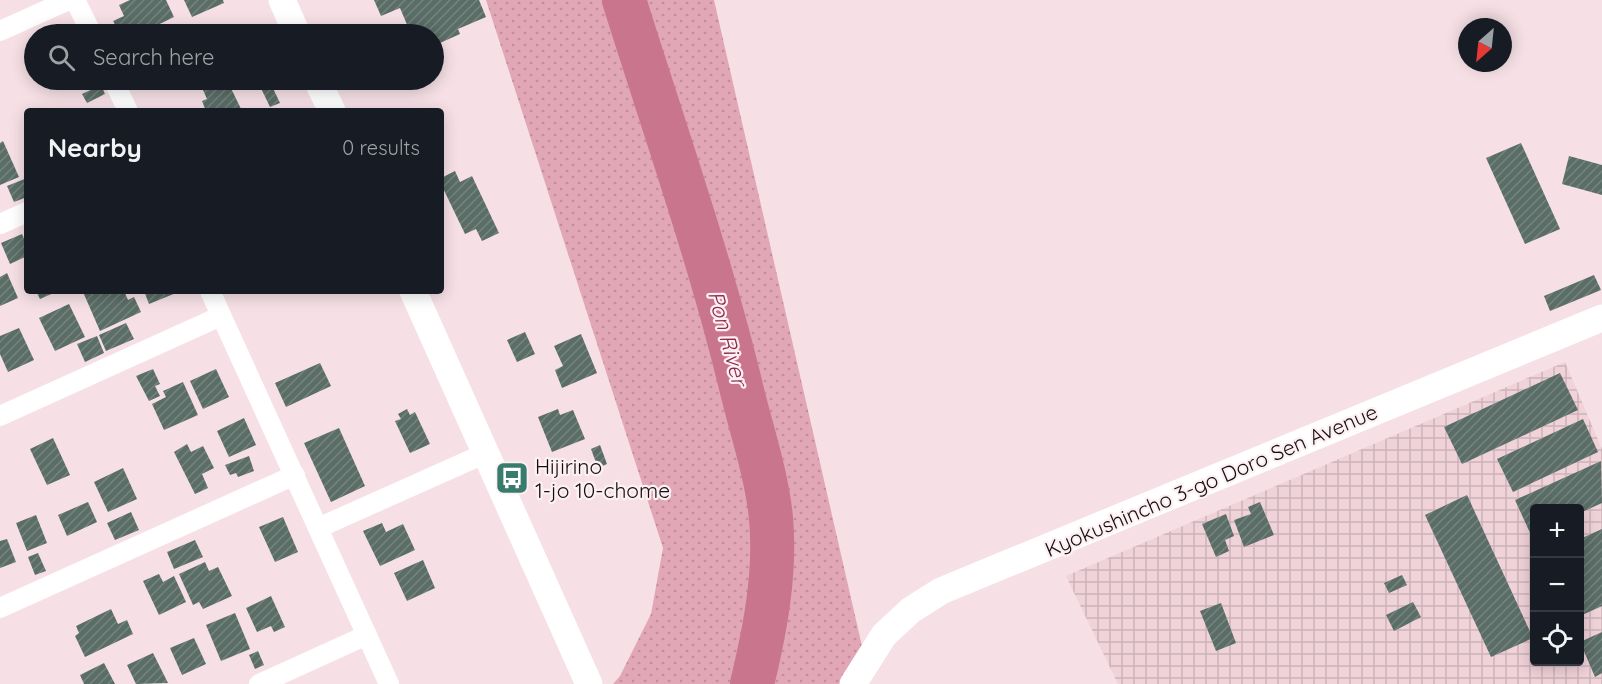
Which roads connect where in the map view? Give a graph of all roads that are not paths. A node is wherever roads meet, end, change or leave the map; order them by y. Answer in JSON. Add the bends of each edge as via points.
{"nodes":[{"id":1,"x":69,"y":0,"type":"edge"},
{"id":2,"x":75,"y":0,"type":"edge"},
{"id":3,"x":282,"y":0,"type":"edge"},
{"id":4,"x":87,"y":24,"type":"edge"},
{"id":5,"x":293,"y":24,"type":"edge"},
{"id":6,"x":0,"y":31,"type":"edge"},
{"id":7,"x":118,"y":90,"type":"edge"},
{"id":8,"x":322,"y":90,"type":"edge"},
{"id":9,"x":127,"y":108,"type":"edge"},
{"id":10,"x":331,"y":108,"type":"edge"},
{"id":11,"x":24,"y":213,"type":"edge"},
{"id":12,"x":0,"y":224,"type":"edge"},
{"id":13,"x":211,"y":294,"type":"edge"},
{"id":14,"x":414,"y":294,"type":"edge"},
{"id":15,"x":221,"y":316,"type":"junction"},
{"id":16,"x":1602,"y":318,"type":"edge"},
{"id":17,"x":0,"y":416,"type":"edge"},
{"id":18,"x":486,"y":453,"type":"junction"},
{"id":19,"x":295,"y":475,"type":"junction"},
{"id":20,"x":318,"y":528,"type":"junction"},
{"id":21,"x":0,"y":608,"type":"edge"},
{"id":22,"x":367,"y":635,"type":"junction"},
{"id":23,"x":259,"y":684,"type":"edge"},
{"id":24,"x":389,"y":684,"type":"edge"},
{"id":25,"x":589,"y":684,"type":"edge"},
{"id":26,"x":853,"y":684,"type":"edge"}],
"edges":[{"from":1,"to":6,"type":"street"},
{"from":2,"to":4,"type":"street"},
{"from":3,"to":5,"type":"street"},
{"from":7,"to":9,"type":"street"},
{"from":8,"to":10,"type":"street"},
{"from":11,"to":12,"type":"street"},
{"from":13,"to":15,"type":"street"},
{"from":14,"to":18,"type":"street"},
{"from":15,"to":17,"type":"street"},
{"from":15,"to":19,"type":"street"},
{"from":16,"to":26,"type":"street","name":"Kyokushincho 3-go Doro Sen Avenue","via":[[941,591],[911,610],[884,635]]},
{"from":18,"to":20,"type":"street"},
{"from":18,"to":25,"type":"street"},
{"from":19,"to":20,"type":"street"},
{"from":19,"to":21,"type":"street"},
{"from":20,"to":22,"type":"street"},
{"from":22,"to":23,"type":"street"},
{"from":22,"to":24,"type":"street"}]}
